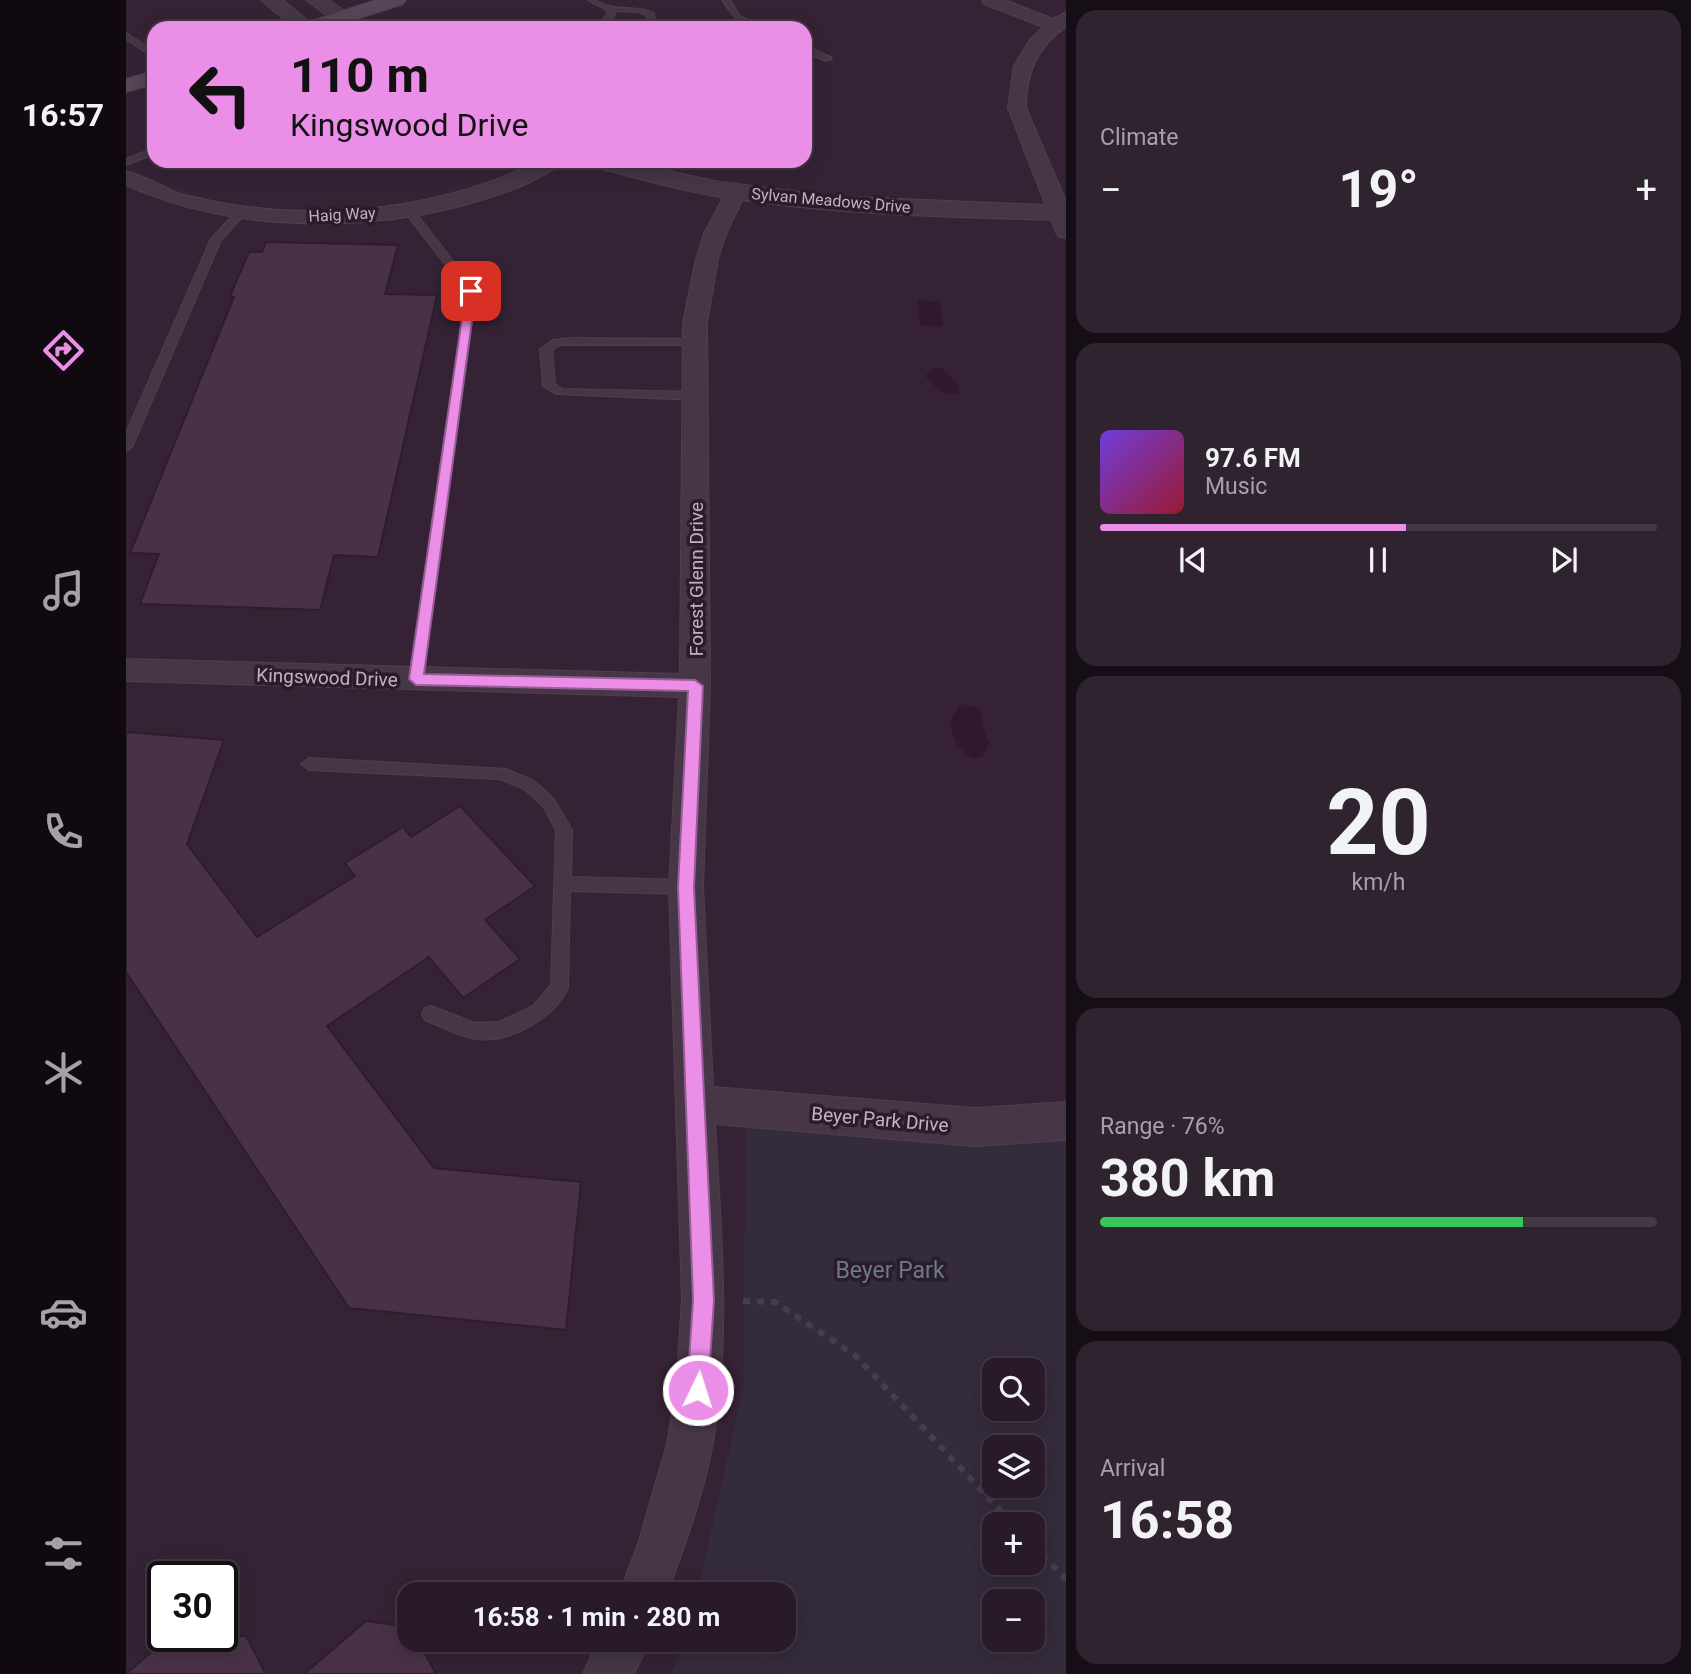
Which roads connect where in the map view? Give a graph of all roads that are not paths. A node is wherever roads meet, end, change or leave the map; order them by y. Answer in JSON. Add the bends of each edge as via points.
{"nodes":[{"id":1,"x":271,"y":0,"type":"edge"},
{"id":2,"x":316,"y":0,"type":"edge"},
{"id":3,"x":396,"y":0,"type":"edge"},
{"id":4,"x":592,"y":0,"type":"edge"},
{"id":5,"x":726,"y":0,"type":"edge"},
{"id":6,"x":990,"y":0,"type":"edge"},
{"id":7,"x":608,"y":8,"type":"junction"},
{"id":8,"x":298,"y":21,"type":"edge"},
{"id":9,"x":346,"y":21,"type":"edge"},
{"id":10,"x":353,"y":21,"type":"edge"},
{"id":11,"x":605,"y":21,"type":"edge"},
{"id":12,"x":651,"y":21,"type":"edge"},
{"id":13,"x":744,"y":21,"type":"edge"},
{"id":14,"x":1060,"y":21,"type":"edge"},
{"id":15,"x":126,"y":34,"type":"edge"},
{"id":16,"x":147,"y":50,"type":"edge"},
{"id":17,"x":812,"y":52,"type":"edge"},
{"id":18,"x":828,"y":60,"type":"dead end"},
{"id":19,"x":147,"y":79,"type":"edge"},
{"id":20,"x":126,"y":86,"type":"edge"},
{"id":21,"x":147,"y":154,"type":"edge"},
{"id":22,"x":126,"y":162,"type":"edge"},
{"id":23,"x":541,"y":168,"type":"edge"},
{"id":24,"x":627,"y":168,"type":"edge"},
{"id":25,"x":126,"y":177,"type":"edge"},
{"id":26,"x":736,"y":192,"type":"junction"},
{"id":27,"x":408,"y":209,"type":"junction"},
{"id":28,"x":242,"y":212,"type":"junction"},
{"id":29,"x":1064,"y":219,"type":"edge"},
{"id":30,"x":695,"y":342,"type":"junction"},
{"id":31,"x":696,"y":396,"type":"junction"},
{"id":32,"x":126,"y":447,"type":"edge"},
{"id":33,"x":126,"y":670,"type":"edge"},
{"id":34,"x":416,"y":679,"type":"junction"},
{"id":35,"x":695,"y":686,"type":"junction"},
{"id":36,"x":309,"y":764,"type":"dead end"},
{"id":37,"x":563,"y":884,"type":"junction"},
{"id":38,"x":686,"y":887,"type":"junction"},
{"id":39,"x":431,"y":1014,"type":"dead end"},
{"id":40,"x":695,"y":1104,"type":"junction"},
{"id":41,"x":1066,"y":1121,"type":"edge"},
{"id":42,"x":648,"y":1582,"type":"edge"},
{"id":43,"x":619,"y":1652,"type":"edge"},
{"id":44,"x":608,"y":1674,"type":"edge"}],
"edges":[{"from":1,"to":8,"type":"street"},
{"from":2,"to":9,"type":"street"},
{"from":3,"to":10,"type":"main road"},
{"from":4,"to":7,"type":"lane"},
{"from":5,"to":13,"type":"lane"},
{"from":6,"to":14,"type":"street"},
{"from":7,"to":11,"type":"lane","via":[[611,15]]},
{"from":7,"to":12,"type":"lane","via":[[640,10],[651,15]]},
{"from":14,"to":29,"type":"street","via":[[1029,52],[1016,89],[1017,108]]},
{"from":15,"to":16,"type":"lane"},
{"from":17,"to":18,"type":"lane"},
{"from":19,"to":20,"type":"main road"},
{"from":21,"to":22,"type":"lane"},
{"from":23,"to":27,"type":"street","name":"Haig Way","via":[[482,192]]},
{"from":24,"to":26,"type":"street","name":"Sylvan Meadows Drive"},
{"from":25,"to":28,"type":"street","name":"Haig Way","via":[[172,197]]},
{"from":26,"to":29,"type":"street","name":"Sylvan Meadows Drive"},
{"from":26,"to":30,"type":"street","name":"Forest Glenn Drive","via":[[706,259]]},
{"from":27,"to":28,"type":"street","name":"Haig Way","via":[[321,216]]},
{"from":27,"to":34,"type":"lane","via":[[471,291]]},
{"from":28,"to":32,"type":"lane","via":[[216,239]]},
{"from":30,"to":31,"type":"street","name":"Forest Glenn Drive"},
{"from":30,"to":31,"type":"lane","via":[[572,341],[556,342],[546,349],[549,386],[560,392]]},
{"from":31,"to":35,"type":"street","name":"Forest Glenn Drive"},
{"from":33,"to":34,"type":"street","name":"Kingswood Drive"},
{"from":34,"to":35,"type":"street","name":"Kingswood Drive"},
{"from":35,"to":38,"type":"street","name":"Forest Glenn Drive"},
{"from":36,"to":37,"type":"lane","via":[[501,773],[530,785],[548,802],[565,830]]},
{"from":37,"to":38,"type":"lane"},
{"from":37,"to":39,"type":"lane","via":[[559,988],[539,1012],[500,1030],[475,1031]]},
{"from":38,"to":40,"type":"street","name":"Forest Glenn Drive"},
{"from":40,"to":41,"type":"street","name":"Beyer Park Drive","via":[[975,1127]]},
{"from":40,"to":42,"type":"street","name":"Forest Glenn Drive","via":[[704,1300],[698,1390],[690,1444]]},
{"from":43,"to":44,"type":"street"}]}
